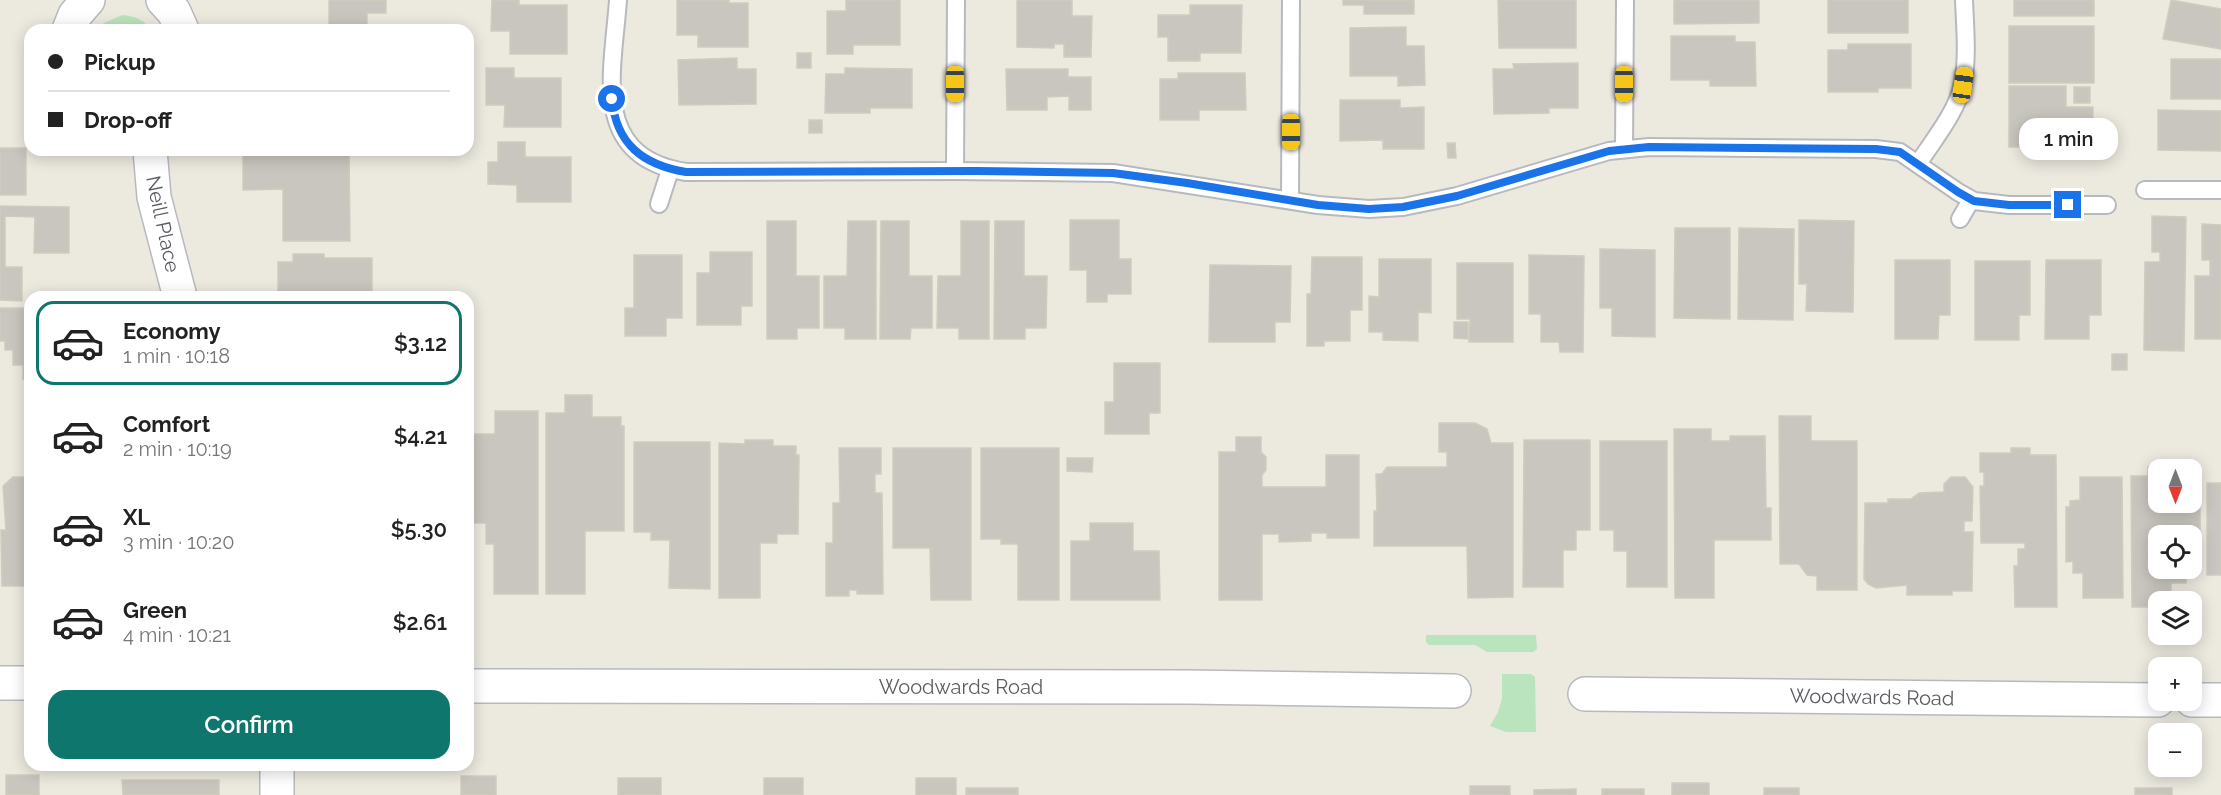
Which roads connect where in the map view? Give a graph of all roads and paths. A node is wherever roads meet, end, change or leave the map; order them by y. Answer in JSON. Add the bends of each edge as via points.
{"nodes":[{"id":1,"x":88,"y":0,"type":"edge"},
{"id":2,"x":163,"y":0,"type":"edge"},
{"id":3,"x":618,"y":0,"type":"edge"},
{"id":4,"x":956,"y":0,"type":"edge"},
{"id":5,"x":1291,"y":0,"type":"edge"},
{"id":6,"x":1625,"y":0,"type":"edge"},
{"id":7,"x":1964,"y":0,"type":"edge"},
{"id":8,"x":71,"y":24,"type":"edge"},
{"id":9,"x":179,"y":24,"type":"edge"},
{"id":10,"x":1624,"y":149,"type":"junction"},
{"id":11,"x":151,"y":156,"type":"edge"},
{"id":12,"x":1918,"y":164,"type":"junction"},
{"id":13,"x":670,"y":170,"type":"junction"},
{"id":14,"x":955,"y":171,"type":"junction"},
{"id":15,"x":2145,"y":190,"type":"dead end"},
{"id":16,"x":2221,"y":190,"type":"edge"},
{"id":17,"x":1290,"y":200,"type":"junction"},
{"id":18,"x":1971,"y":200,"type":"junction"},
{"id":19,"x":659,"y":204,"type":"dead end"},
{"id":20,"x":2107,"y":206,"type":"dead end"},
{"id":21,"x":1960,"y":219,"type":"dead end"},
{"id":22,"x":178,"y":291,"type":"edge"},
{"id":23,"x":0,"y":682,"type":"edge"},
{"id":24,"x":24,"y":683,"type":"edge"},
{"id":25,"x":474,"y":686,"type":"edge"},
{"id":26,"x":1454,"y":691,"type":"dead end"},
{"id":27,"x":1585,"y":694,"type":"dead end"},
{"id":28,"x":2148,"y":700,"type":"edge"},
{"id":29,"x":2202,"y":700,"type":"edge"},
{"id":30,"x":2221,"y":700,"type":"edge"},
{"id":31,"x":277,"y":771,"type":"edge"},
{"id":32,"x":277,"y":795,"type":"edge"}],
"edges":[{"from":1,"to":8,"type":"street"},
{"from":2,"to":9,"type":"street"},
{"from":3,"to":13,"type":"lane","via":[[612,86],[615,120],[627,144],[641,156]]},
{"from":4,"to":14,"type":"lane"},
{"from":5,"to":17,"type":"lane"},
{"from":6,"to":10,"type":"lane"},
{"from":7,"to":12,"type":"lane","via":[[1963,85],[1953,109]]},
{"from":10,"to":12,"type":"lane","via":[[1882,149],[1900,152]]},
{"from":10,"to":17,"type":"lane","via":[[1594,154],[1457,196],[1403,207],[1369,209]]},
{"from":11,"to":22,"type":"street","name":"Neill Place","via":[[156,206]]},
{"from":12,"to":18,"type":"lane"},
{"from":13,"to":14,"type":"lane"},
{"from":13,"to":19,"type":"lane"},
{"from":14,"to":17,"type":"lane","via":[[1113,173]]},
{"from":15,"to":16,"type":"lane"},
{"from":18,"to":20,"type":"lane","via":[[1986,204]]},
{"from":18,"to":21,"type":"lane"},
{"from":23,"to":24,"type":"street"},
{"from":25,"to":26,"type":"street","name":"Woodwards Road"},
{"from":27,"to":28,"type":"street","name":"Woodwards Road"},
{"from":29,"to":30,"type":"street"},
{"from":31,"to":32,"type":"street"}]}
